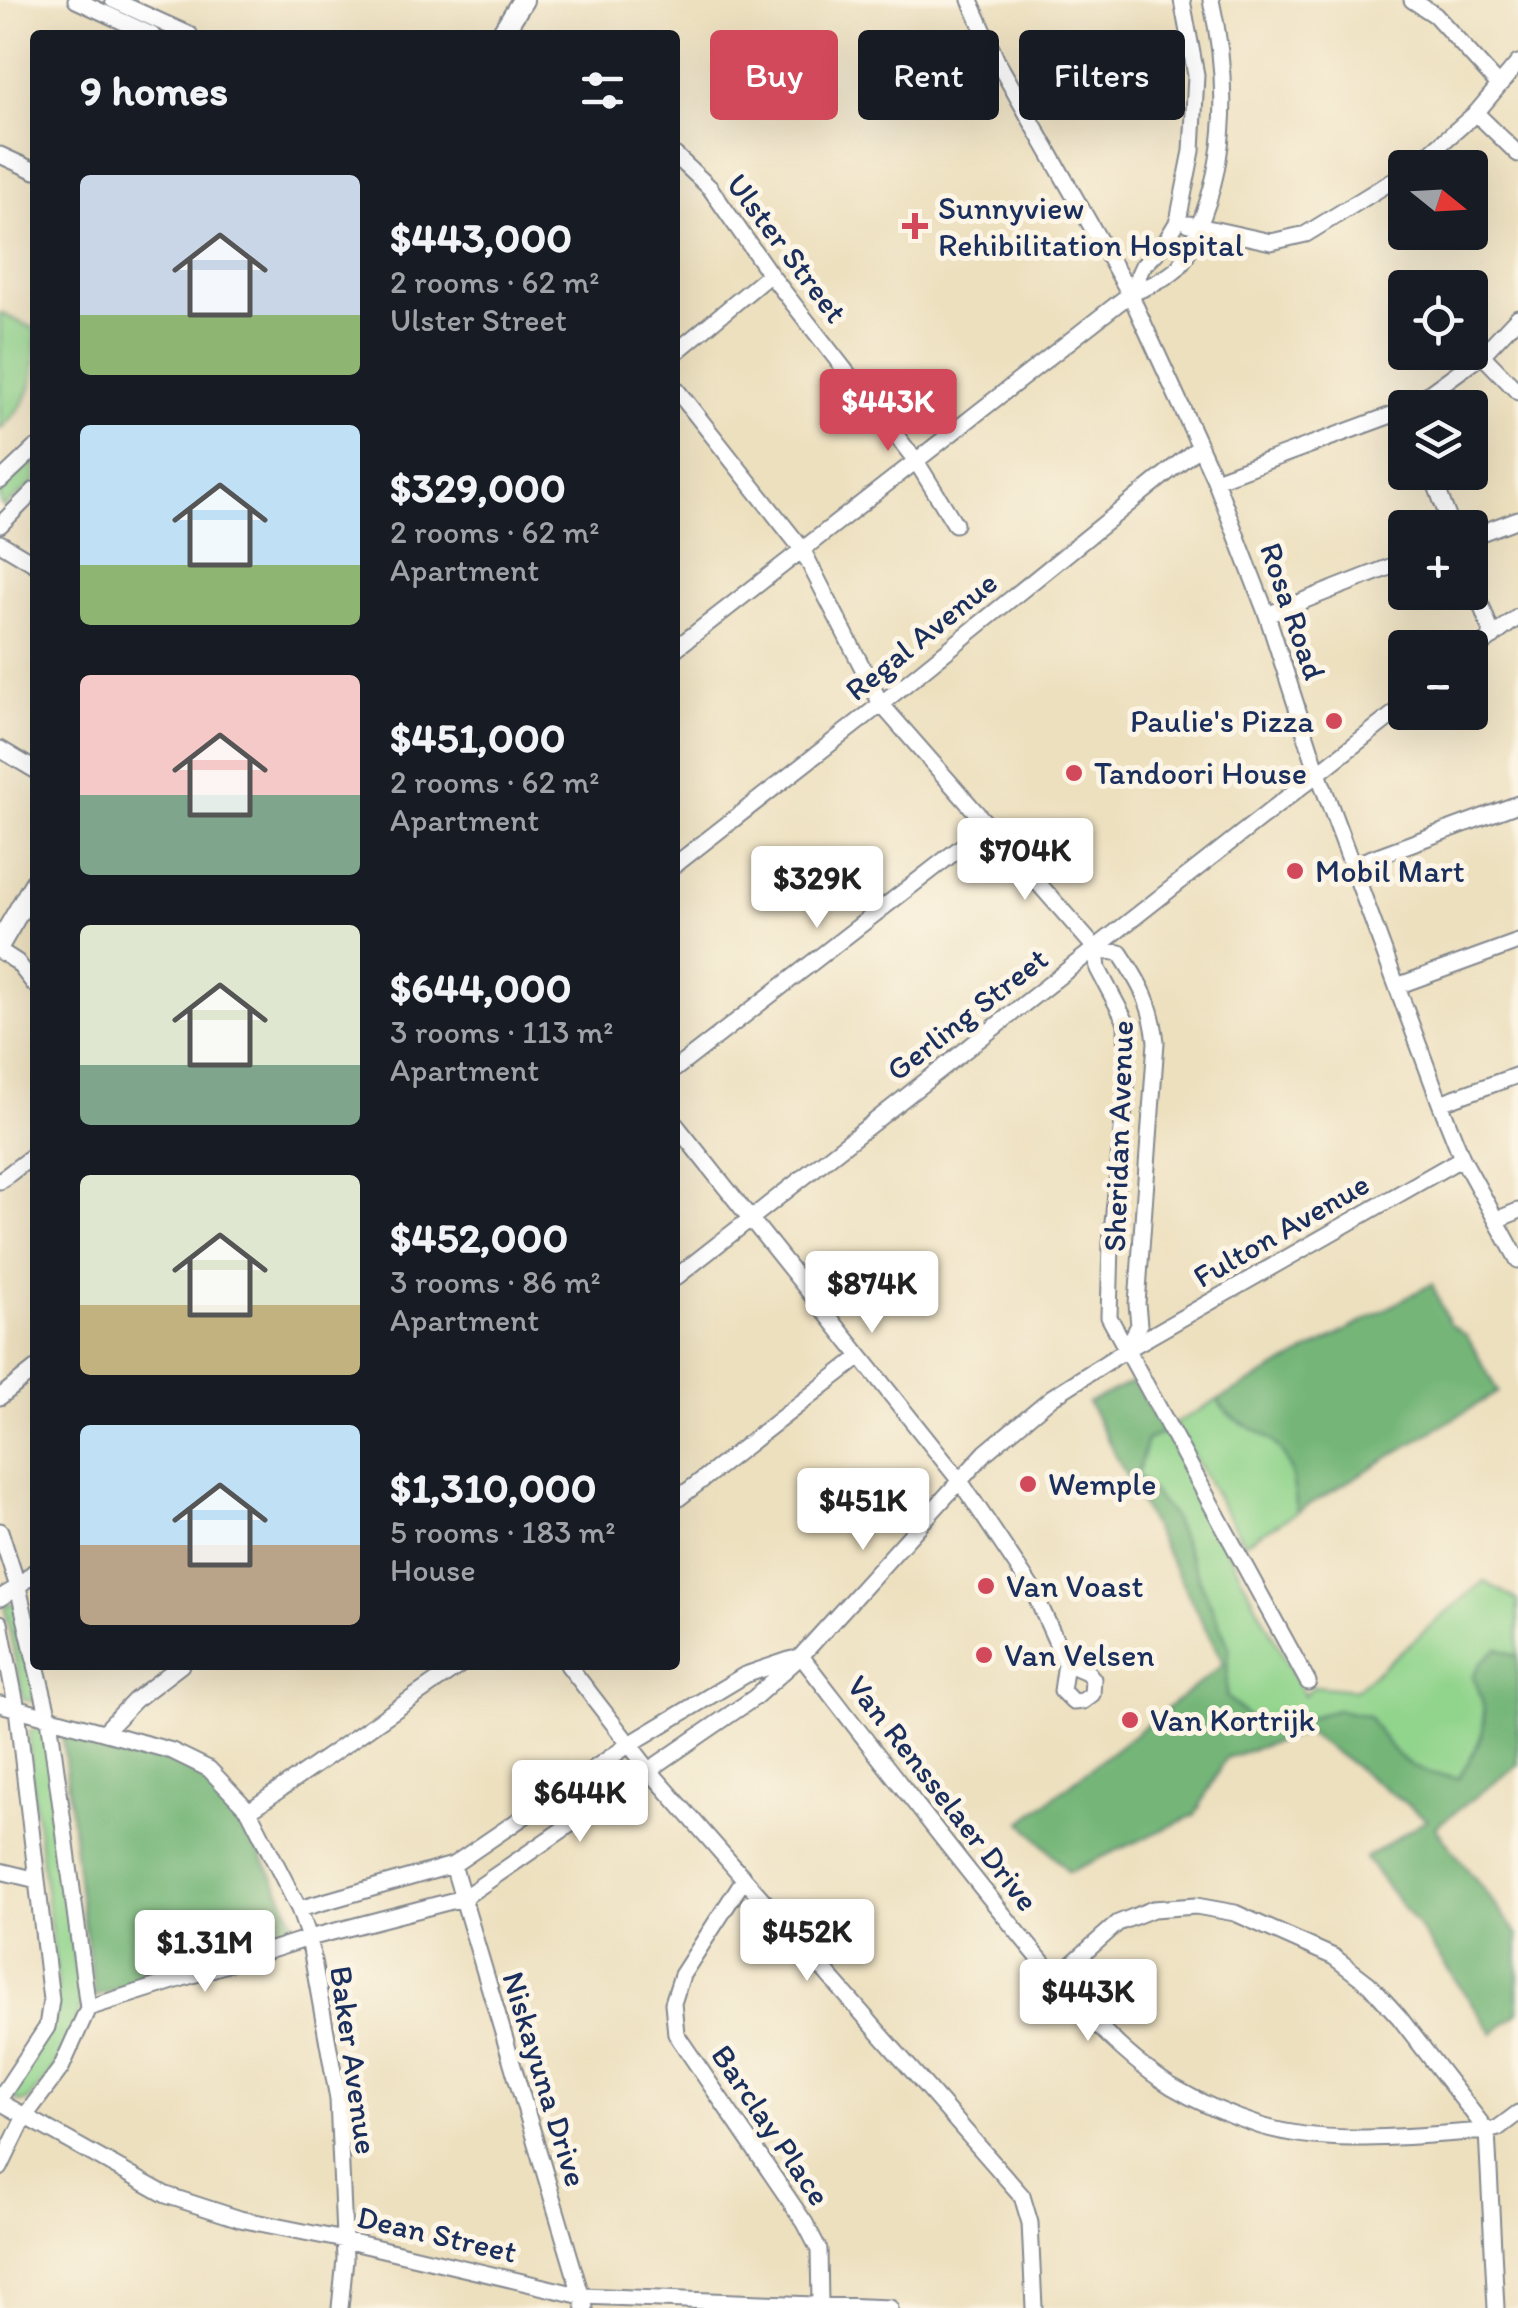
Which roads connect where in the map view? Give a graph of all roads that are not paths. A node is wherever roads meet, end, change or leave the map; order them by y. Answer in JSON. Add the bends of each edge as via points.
{"nodes":[{"id":1,"x":76,"y":0,"type":"edge"},
{"id":2,"x":523,"y":0,"type":"edge"},
{"id":3,"x":970,"y":0,"type":"edge"},
{"id":4,"x":1182,"y":0,"type":"edge"},
{"id":5,"x":1211,"y":0,"type":"edge"},
{"id":6,"x":1412,"y":0,"type":"edge"},
{"id":7,"x":118,"y":5,"type":"edge"},
{"id":8,"x":109,"y":30,"type":"edge"},
{"id":9,"x":146,"y":30,"type":"edge"},
{"id":10,"x":178,"y":30,"type":"edge"},
{"id":11,"x":505,"y":30,"type":"edge"},
{"id":12,"x":1518,"y":64,"type":"edge"},
{"id":13,"x":1498,"y":84,"type":"junction"},
{"id":14,"x":1476,"y":113,"type":"junction"},
{"id":15,"x":1433,"y":150,"type":"edge"},
{"id":16,"x":1518,"y":154,"type":"edge"},
{"id":17,"x":0,"y":155,"type":"edge"},
{"id":18,"x":680,"y":160,"type":"edge"},
{"id":19,"x":30,"y":169,"type":"edge"},
{"id":20,"x":1388,"y":183,"type":"edge"},
{"id":21,"x":1178,"y":221,"type":"junction"},
{"id":22,"x":1199,"y":227,"type":"junction"},
{"id":23,"x":770,"y":274,"type":"junction"},
{"id":24,"x":1130,"y":294,"type":"junction"},
{"id":25,"x":1518,"y":317,"type":"edge"},
{"id":26,"x":680,"y":349,"type":"edge"},
{"id":27,"x":1488,"y":349,"type":"edge"},
{"id":28,"x":1488,"y":361,"type":"edge"},
{"id":29,"x":1461,"y":370,"type":"edge"},
{"id":30,"x":1432,"y":390,"type":"edge"},
{"id":31,"x":1518,"y":392,"type":"edge"},
{"id":32,"x":680,"y":394,"type":"edge"},
{"id":33,"x":1388,"y":415,"type":"edge"},
{"id":34,"x":1199,"y":448,"type":"junction"},
{"id":35,"x":30,"y":453,"type":"edge"},
{"id":36,"x":916,"y":461,"type":"junction"},
{"id":37,"x":0,"y":480,"type":"edge"},
{"id":38,"x":1215,"y":480,"type":"junction"},
{"id":39,"x":30,"y":494,"type":"edge"},
{"id":40,"x":2,"y":519,"type":"edge"},
{"id":41,"x":1518,"y":520,"type":"edge"},
{"id":42,"x":955,"y":524,"type":"dead end"},
{"id":43,"x":1488,"y":530,"type":"edge"},
{"id":44,"x":0,"y":543,"type":"edge"},
{"id":45,"x":802,"y":549,"type":"junction"},
{"id":46,"x":30,"y":561,"type":"edge"},
{"id":47,"x":1388,"y":569,"type":"edge"},
{"id":48,"x":1482,"y":610,"type":"edge"},
{"id":49,"x":1267,"y":615,"type":"junction"},
{"id":50,"x":1518,"y":617,"type":"edge"},
{"id":51,"x":1492,"y":636,"type":"junction"},
{"id":52,"x":1488,"y":639,"type":"edge"},
{"id":53,"x":680,"y":645,"type":"edge"},
{"id":54,"x":881,"y":704,"type":"junction"},
{"id":55,"x":1388,"y":718,"type":"edge"},
{"id":56,"x":0,"y":749,"type":"edge"},
{"id":57,"x":30,"y":767,"type":"edge"},
{"id":58,"x":1318,"y":773,"type":"junction"},
{"id":59,"x":1518,"y":804,"type":"edge"},
{"id":60,"x":987,"y":827,"type":"junction"},
{"id":61,"x":680,"y":861,"type":"edge"},
{"id":62,"x":1353,"y":866,"type":"junction"},
{"id":63,"x":30,"y":892,"type":"edge"},
{"id":64,"x":1518,"y":942,"type":"edge"},
{"id":65,"x":0,"y":943,"type":"edge"},
{"id":66,"x":1096,"y":950,"type":"junction"},
{"id":67,"x":0,"y":951,"type":"edge"},
{"id":68,"x":30,"y":978,"type":"edge"},
{"id":69,"x":1397,"y":986,"type":"junction"},
{"id":70,"x":680,"y":1066,"type":"edge"},
{"id":71,"x":1518,"y":1075,"type":"edge"},
{"id":72,"x":1440,"y":1103,"type":"junction"},
{"id":73,"x":680,"y":1130,"type":"edge"},
{"id":74,"x":30,"y":1158,"type":"edge"},
{"id":75,"x":1462,"y":1158,"type":"junction"},
{"id":76,"x":0,"y":1181,"type":"edge"},
{"id":77,"x":1518,"y":1212,"type":"edge"},
{"id":78,"x":752,"y":1218,"type":"junction"},
{"id":79,"x":1496,"y":1220,"type":"junction"},
{"id":80,"x":1518,"y":1260,"type":"edge"},
{"id":81,"x":680,"y":1274,"type":"edge"},
{"id":82,"x":1126,"y":1350,"type":"junction"},
{"id":83,"x":860,"y":1357,"type":"junction"},
{"id":84,"x":30,"y":1373,"type":"edge"},
{"id":85,"x":0,"y":1396,"type":"edge"},
{"id":86,"x":960,"y":1481,"type":"junction"},
{"id":87,"x":680,"y":1498,"type":"edge"},
{"id":88,"x":0,"y":1531,"type":"edge"},
{"id":89,"x":30,"y":1576,"type":"edge"},
{"id":90,"x":18,"y":1587,"type":"junction"},
{"id":91,"x":0,"y":1598,"type":"edge"},
{"id":92,"x":0,"y":1622,"type":"edge"},
{"id":93,"x":30,"y":1637,"type":"edge"},
{"id":94,"x":800,"y":1656,"type":"junction"},
{"id":95,"x":1066,"y":1663,"type":"dead end"},
{"id":96,"x":38,"y":1670,"type":"edge"},
{"id":97,"x":175,"y":1670,"type":"edge"},
{"id":98,"x":453,"y":1670,"type":"edge"},
{"id":99,"x":572,"y":1670,"type":"edge"},
{"id":100,"x":1308,"y":1682,"type":"dead end"},
{"id":101,"x":0,"y":1704,"type":"edge"},
{"id":102,"x":17,"y":1709,"type":"junction"},
{"id":103,"x":49,"y":1718,"type":"junction"},
{"id":104,"x":104,"y":1732,"type":"junction"},
{"id":105,"x":630,"y":1744,"type":"junction"},
{"id":106,"x":650,"y":1770,"type":"junction"},
{"id":107,"x":249,"y":1811,"type":"junction"},
{"id":108,"x":453,"y":1865,"type":"junction"},
{"id":109,"x":0,"y":1870,"type":"edge"},
{"id":110,"x":744,"y":1879,"type":"junction"},
{"id":111,"x":37,"y":1880,"type":"junction"},
{"id":112,"x":463,"y":1898,"type":"junction"},
{"id":113,"x":300,"y":1909,"type":"junction"},
{"id":114,"x":308,"y":1938,"type":"junction"},
{"id":115,"x":1056,"y":1978,"type":"junction"},
{"id":116,"x":88,"y":2008,"type":"junction"},
{"id":117,"x":0,"y":2100,"type":"edge"},
{"id":118,"x":1518,"y":2113,"type":"edge"},
{"id":119,"x":25,"y":2116,"type":"junction"},
{"id":120,"x":1487,"y":2131,"type":"junction"},
{"id":121,"x":0,"y":2168,"type":"edge"},
{"id":122,"x":344,"y":2240,"type":"junction"},
{"id":123,"x":583,"y":2302,"type":"edge"},
{"id":124,"x":820,"y":2303,"type":"junction"},
{"id":125,"x":340,"y":2308,"type":"edge"},
{"id":126,"x":890,"y":2308,"type":"edge"},
{"id":127,"x":1034,"y":2308,"type":"edge"},
{"id":128,"x":1496,"y":2308,"type":"edge"}],
"edges":[{"from":1,"to":7,"type":"street"},
{"from":2,"to":11,"type":"main road"},
{"from":3,"to":24,"type":"street","name":"Rosa Road"},
{"from":4,"to":21,"type":"street","via":[[1196,111]]},
{"from":5,"to":22,"type":"street","via":[[1224,78],[1216,172]]},
{"from":6,"to":13,"type":"street","via":[[1435,15]]},
{"from":7,"to":8,"type":"street"},
{"from":7,"to":9,"type":"street"},
{"from":7,"to":10,"type":"street"},
{"from":12,"to":13,"type":"street"},
{"from":13,"to":14,"type":"street"},
{"from":14,"to":15,"type":"street"},
{"from":14,"to":16,"type":"street"},
{"from":17,"to":19,"type":"street"},
{"from":18,"to":23,"type":"street","name":"Ulster Street","via":[[710,188]]},
{"from":20,"to":22,"type":"street","via":[[1306,234],[1271,242]]},
{"from":21,"to":22,"type":"street"},
{"from":21,"to":24,"type":"street"},
{"from":22,"to":24,"type":"street","via":[[1180,267]]},
{"from":23,"to":26,"type":"street"},
{"from":23,"to":36,"type":"street","name":"Ulster Street"},
{"from":24,"to":34,"type":"street","name":"Rosa Road"},
{"from":24,"to":36,"type":"street"},
{"from":25,"to":27,"type":"street"},
{"from":28,"to":31,"type":"street"},
{"from":29,"to":30,"type":"street"},
{"from":32,"to":45,"type":"street","name":"Sheridan Avenue"},
{"from":33,"to":38,"type":"street"},
{"from":34,"to":38,"type":"street","name":"Rosa Road"},
{"from":34,"to":54,"type":"street","name":"Regal Avenue"},
{"from":35,"to":37,"type":"street"},
{"from":36,"to":42,"type":"street","name":"Ulster Street"},
{"from":36,"to":45,"type":"street"},
{"from":38,"to":49,"type":"street","name":"Rosa Road"},
{"from":39,"to":40,"type":"street"},
{"from":41,"to":43,"type":"street"},
{"from":44,"to":46,"type":"street"},
{"from":45,"to":53,"type":"street"},
{"from":45,"to":54,"type":"street","name":"Sheridan Avenue"},
{"from":47,"to":49,"type":"street"},
{"from":48,"to":51,"type":"street"},
{"from":49,"to":58,"type":"street","name":"Rosa Road"},
{"from":50,"to":51,"type":"street"},
{"from":51,"to":52,"type":"street"},
{"from":54,"to":60,"type":"street","name":"Sheridan Avenue"},
{"from":54,"to":61,"type":"street","name":"Regal Avenue"},
{"from":55,"to":58,"type":"street","name":"Gerling Street"},
{"from":56,"to":57,"type":"street"},
{"from":58,"to":62,"type":"street","name":"Rosa Road"},
{"from":58,"to":66,"type":"street","name":"Gerling Street"},
{"from":59,"to":62,"type":"street"},
{"from":60,"to":66,"type":"street","name":"Sheridan Avenue"},
{"from":60,"to":70,"type":"street"},
{"from":62,"to":69,"type":"street","name":"Rosa Road"},
{"from":63,"to":65,"type":"main road"},
{"from":64,"to":69,"type":"street"},
{"from":66,"to":78,"type":"street","name":"Gerling Street"},
{"from":66,"to":82,"type":"street","name":"Sheridan Avenue","via":[[1098,969],[1126,1022],[1108,1316]]},
{"from":66,"to":82,"type":"street","name":"Sheridan Avenue","via":[[1120,954],[1139,982],[1153,1010],[1156,1042],[1139,1325]]},
{"from":67,"to":68,"type":"street"},
{"from":69,"to":72,"type":"street","name":"Rosa Road"},
{"from":71,"to":72,"type":"street"},
{"from":72,"to":75,"type":"street","name":"Rosa Road"},
{"from":73,"to":78,"type":"street"},
{"from":74,"to":76,"type":"street"},
{"from":75,"to":79,"type":"street","name":"Rosa Road"},
{"from":75,"to":82,"type":"street","name":"Fulton Avenue"},
{"from":77,"to":79,"type":"street"},
{"from":78,"to":81,"type":"street","name":"Gerling Street"},
{"from":78,"to":83,"type":"street"},
{"from":79,"to":80,"type":"street","name":"Rosa Road"},
{"from":82,"to":86,"type":"street","name":"Fulton Avenue","via":[[1052,1397]]},
{"from":82,"to":100,"type":"street","name":"Sheridan Avenue"},
{"from":83,"to":86,"type":"street"},
{"from":83,"to":87,"type":"street"},
{"from":84,"to":85,"type":"street"},
{"from":86,"to":94,"type":"street","name":"Fulton Avenue"},
{"from":86,"to":95,"type":"street","via":[[1033,1590]]},
{"from":88,"to":90,"type":"street"},
{"from":89,"to":90,"type":"street"},
{"from":90,"to":91,"type":"street"},
{"from":90,"to":93,"type":"street"},
{"from":92,"to":102,"type":"street"},
{"from":94,"to":105,"type":"street","via":[[744,1674]]},
{"from":94,"to":106,"type":"street","name":"Fulton Avenue","via":[[754,1698]]},
{"from":94,"to":115,"type":"street","name":"Van Rensselaer Drive"},
{"from":96,"to":103,"type":"street"},
{"from":97,"to":104,"type":"street"},
{"from":98,"to":107,"type":"street"},
{"from":99,"to":105,"type":"street"},
{"from":101,"to":102,"type":"street","name":"Baker Avenue"},
{"from":102,"to":103,"type":"street","name":"Baker Avenue"},
{"from":102,"to":111,"type":"street"},
{"from":103,"to":104,"type":"street","name":"Baker Avenue"},
{"from":103,"to":116,"type":"street"},
{"from":104,"to":107,"type":"street","name":"Baker Avenue","via":[[209,1769]]},
{"from":105,"to":106,"type":"street"},
{"from":105,"to":108,"type":"street"},
{"from":106,"to":110,"type":"street"},
{"from":106,"to":112,"type":"street","name":"Fulton Avenue"},
{"from":107,"to":113,"type":"street","name":"Baker Avenue"},
{"from":108,"to":112,"type":"street","name":"Niskayuna Drive"},
{"from":108,"to":113,"type":"street"},
{"from":109,"to":111,"type":"street"},
{"from":110,"to":124,"type":"street","name":"Barclay Place","via":[[682,1975],[673,2002],[676,2034],[805,2224],[818,2250]]},
{"from":110,"to":127,"type":"street","via":[[1022,2196],[1030,2223]]},
{"from":111,"to":117,"type":"street","via":[[50,1976],[47,2026]]},
{"from":112,"to":114,"type":"street","name":"Fulton Avenue"},
{"from":112,"to":123,"type":"street","name":"Niskayuna Drive"},
{"from":113,"to":114,"type":"street","name":"Baker Avenue"},
{"from":114,"to":116,"type":"street","name":"Fulton Avenue"},
{"from":114,"to":122,"type":"street","name":"Baker Avenue","via":[[338,2099]]},
{"from":115,"to":120,"type":"street","name":"Van Rensselaer Drive","via":[[1169,2085],[1264,2127],[1377,2138]]},
{"from":115,"to":120,"type":"street","via":[[1118,1922],[1153,1909],[1196,1906],[1235,1913],[1334,1957],[1369,1984]]},
{"from":116,"to":119,"type":"street","via":[[61,2068]]},
{"from":117,"to":119,"type":"street","name":"Dean Street"},
{"from":118,"to":120,"type":"street","name":"Van Rensselaer Drive"},
{"from":119,"to":121,"type":"street"},
{"from":119,"to":122,"type":"street","name":"Dean Street","via":[[166,2195],[240,2220]]},
{"from":120,"to":128,"type":"street"},
{"from":122,"to":123,"type":"street","name":"Dean Street"},
{"from":122,"to":125,"type":"street","name":"Baker Avenue"},
{"from":123,"to":124,"type":"street","name":"Dean Street"},
{"from":124,"to":126,"type":"street","name":"Dean Street"}]}
